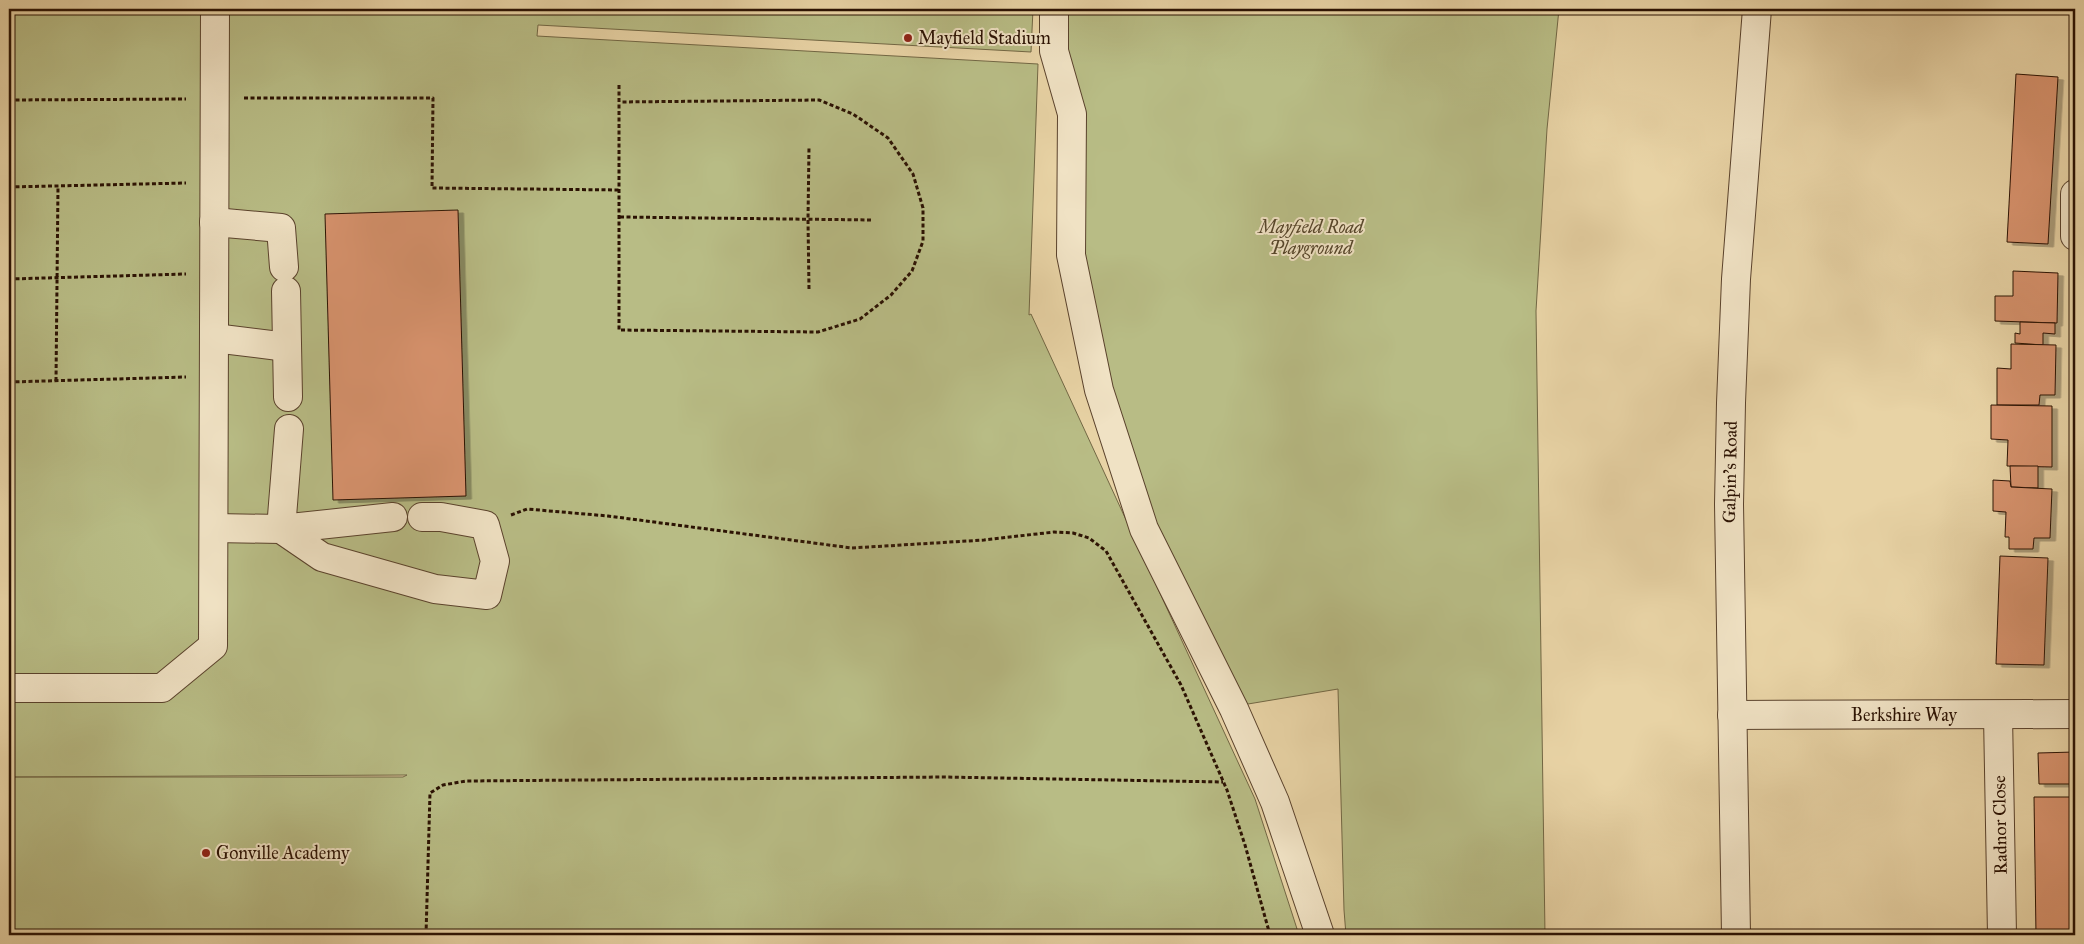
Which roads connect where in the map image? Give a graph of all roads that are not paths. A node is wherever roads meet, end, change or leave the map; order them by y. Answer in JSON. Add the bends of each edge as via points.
{"nodes":[{"id":1,"x":215,"y":9,"type":"edge"},
{"id":2,"x":1054,"y":9,"type":"edge"},
{"id":3,"x":1757,"y":9,"type":"edge"},
{"id":4,"x":2075,"y":194,"type":"edge"},
{"id":5,"x":214,"y":222,"type":"junction"},
{"id":6,"x":2075,"y":236,"type":"edge"},
{"id":7,"x":214,"y":338,"type":"junction"},
{"id":8,"x":287,"y":347,"type":"junction"},
{"id":9,"x":288,"y":397,"type":"dead end"},
{"id":10,"x":289,"y":429,"type":"dead end"},
{"id":11,"x":393,"y":517,"type":"dead end"},
{"id":12,"x":422,"y":518,"type":"dead end"},
{"id":13,"x":214,"y":528,"type":"junction"},
{"id":14,"x":281,"y":529,"type":"junction"},
{"id":15,"x":9,"y":688,"type":"edge"},
{"id":16,"x":2075,"y":714,"type":"edge"},
{"id":17,"x":1732,"y":715,"type":"junction"},
{"id":18,"x":1998,"y":715,"type":"junction"},
{"id":19,"x":1320,"y":935,"type":"edge"},
{"id":20,"x":1736,"y":935,"type":"edge"},
{"id":21,"x":2002,"y":935,"type":"edge"}],
"edges":[{"from":1,"to":5,"type":"street"},
{"from":2,"to":19,"type":"street","via":[[1054,51],[1072,114],[1071,255],[1099,390],[1144,529],[1234,710],[1271,794]]},
{"from":3,"to":17,"type":"street","name":"Galpin's Road","via":[[1736,279],[1731,403]]},
{"from":4,"to":6,"type":"street"},
{"from":5,"to":7,"type":"street"},
{"from":5,"to":8,"type":"street","via":[[282,228]]},
{"from":7,"to":8,"type":"street"},
{"from":7,"to":13,"type":"street"},
{"from":8,"to":9,"type":"street"},
{"from":10,"to":14,"type":"street"},
{"from":11,"to":14,"type":"street"},
{"from":12,"to":14,"type":"street","via":[[441,517],[485,525],[494,561],[487,595],[436,589],[322,558]]},
{"from":13,"to":14,"type":"street"},
{"from":13,"to":15,"type":"street","via":[[213,646],[162,688]]},
{"from":16,"to":18,"type":"street","name":"Berkshire Way"},
{"from":17,"to":18,"type":"street","name":"Berkshire Way"},
{"from":17,"to":20,"type":"street","name":"Galpin's Road"},
{"from":18,"to":21,"type":"street","name":"Radnor Close"}]}
